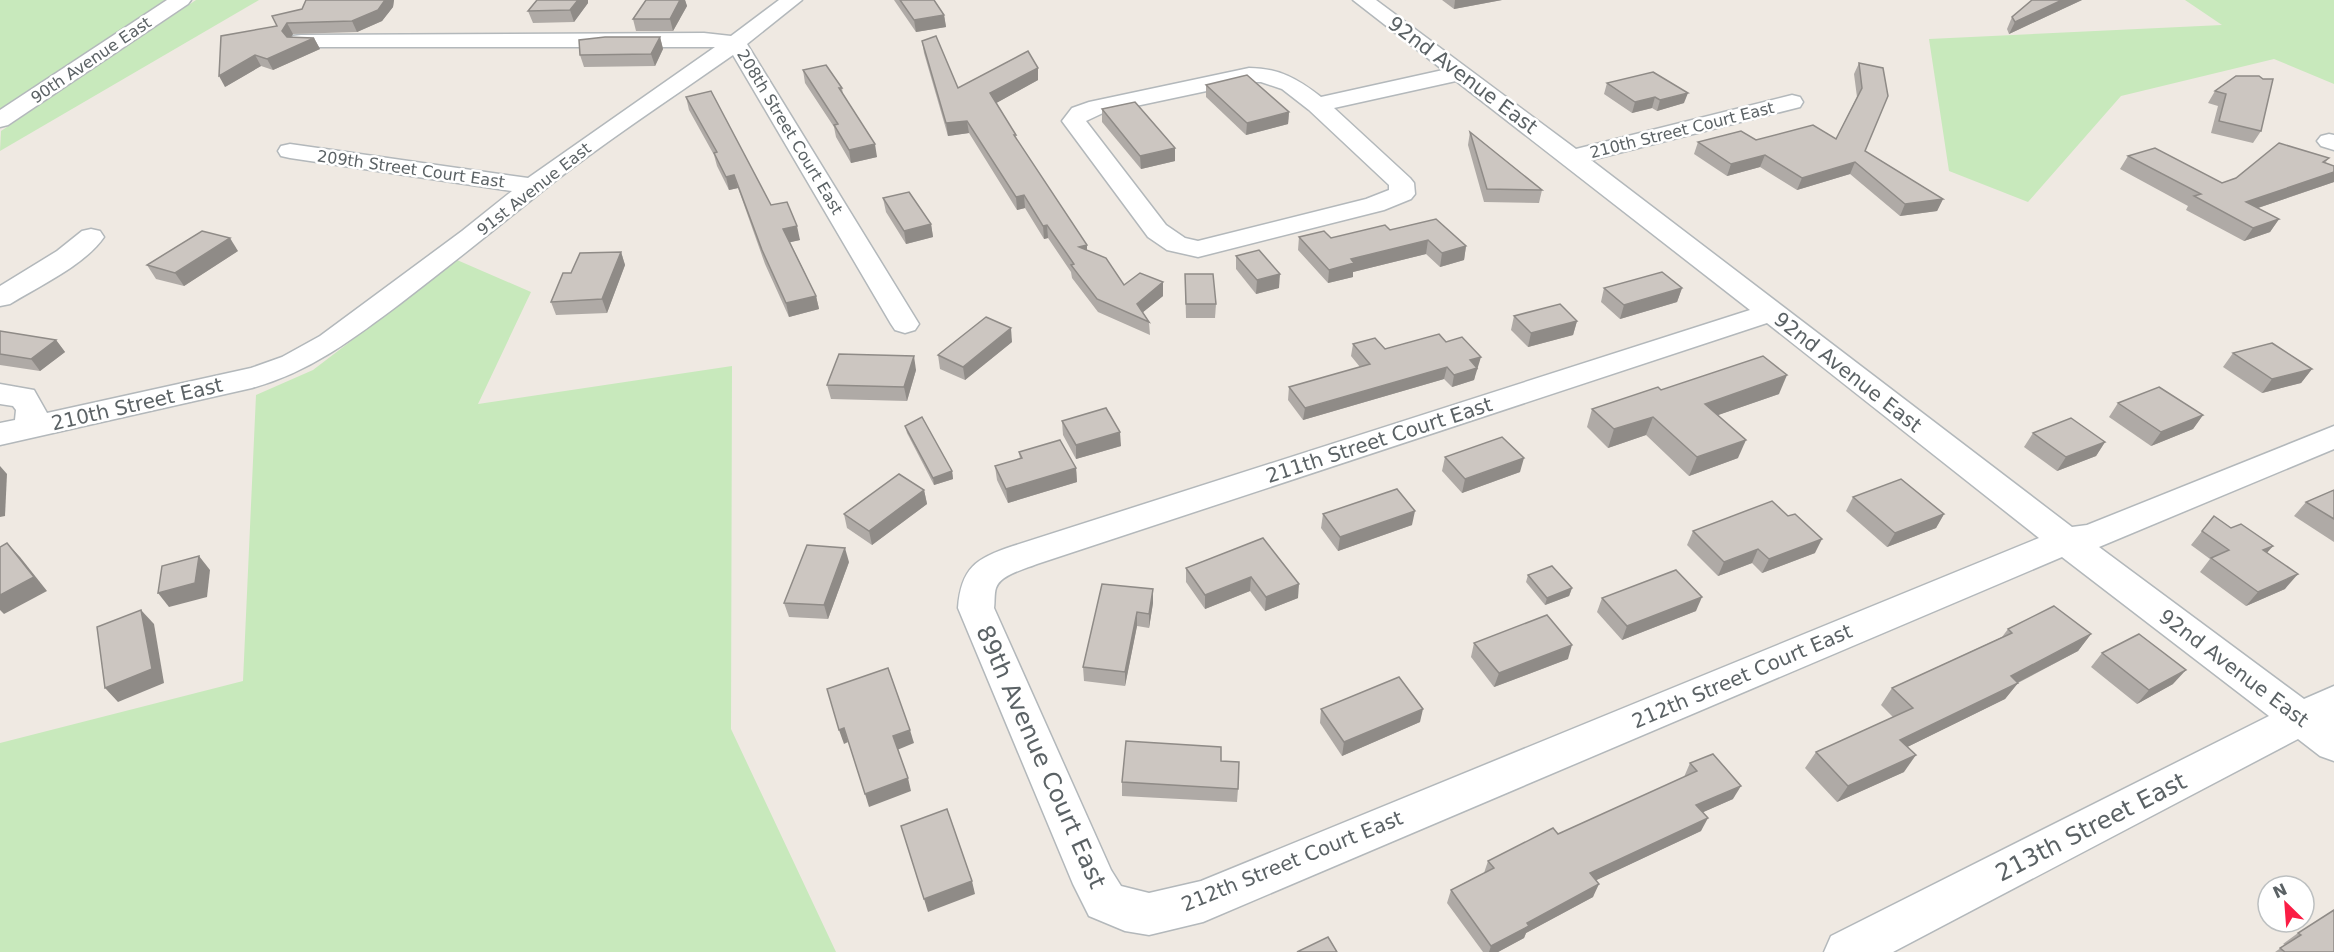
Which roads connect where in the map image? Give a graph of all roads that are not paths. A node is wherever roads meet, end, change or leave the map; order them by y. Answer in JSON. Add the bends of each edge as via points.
{"nodes":[{"id":1,"x":181,"y":0,"type":"edge"},
{"id":2,"x":792,"y":0,"type":"edge"},
{"id":3,"x":1363,"y":0,"type":"edge"},
{"id":4,"x":301,"y":41,"type":"edge"},
{"id":5,"x":735,"y":43,"type":"junction"},
{"id":6,"x":1461,"y":73,"type":"junction"},
{"id":7,"x":1792,"y":102,"type":"dead end"},
{"id":8,"x":1317,"y":105,"type":"junction"},
{"id":9,"x":0,"y":120,"type":"edge"},
{"id":10,"x":290,"y":152,"type":"dead end"},
{"id":11,"x":1572,"y":157,"type":"junction"},
{"id":12,"x":532,"y":186,"type":"junction"},
{"id":13,"x":91,"y":237,"type":"dead end"},
{"id":14,"x":0,"y":298,"type":"edge"},
{"id":15,"x":1771,"y":312,"type":"junction"},
{"id":16,"x":905,"y":324,"type":"dead end"},
{"id":17,"x":274,"y":372,"type":"joint"},
{"id":18,"x":0,"y":394,"type":"edge"},
{"id":19,"x":30,"y":428,"type":"junction"},
{"id":20,"x":0,"y":434,"type":"edge"},
{"id":21,"x":2334,"y":436,"type":"edge"},
{"id":22,"x":2066,"y":541,"type":"junction"},
{"id":23,"x":989,"y":571,"type":"joint"},
{"id":24,"x":2318,"y":710,"type":"edge"},
{"id":25,"x":2334,"y":744,"type":"edge"},
{"id":26,"x":1149,"y":914,"type":"joint"},
{"id":27,"x":1847,"y":952,"type":"edge"}],
"edges":[{"from":1,"to":9,"type":"street","name":"90th Avenue East"},
{"from":2,"to":5,"type":"street","name":"91st Avenue East"},
{"from":3,"to":6,"type":"street","name":"92nd Avenue East"},
{"from":4,"to":5,"type":"street","name":"208th Street Court East","via":[[704,39]]},
{"from":5,"to":12,"type":"street","name":"91st Avenue East"},
{"from":5,"to":16,"type":"street","name":"208th Street Court East"},
{"from":6,"to":8,"type":"street"},
{"from":6,"to":11,"type":"street","name":"92nd Avenue East"},
{"from":7,"to":11,"type":"street","name":"210th Street Court East"},
{"from":8,"to":8,"type":"street","via":[[1283,80],[1249,75],[1097,108],[1076,116],[1074,121],[1157,231],[1170,242],[1198,249],[1353,211],[1402,194],[1401,183]]},
{"from":10,"to":12,"type":"street","name":"209th Street Court East"},
{"from":11,"to":15,"type":"street","name":"92nd Avenue East"},
{"from":12,"to":17,"type":"street","name":"91st Avenue East","via":[[471,237],[330,342]]},
{"from":13,"to":14,"type":"street","via":[[67,257]]},
{"from":15,"to":22,"type":"street","name":"92nd Avenue East"},
{"from":15,"to":23,"type":"street","name":"211th Street Court East","via":[[1054,546]]},
{"from":17,"to":19,"type":"street","name":"210th Street East"},
{"from":18,"to":19,"type":"street","via":[[23,397],[32,411]]},
{"from":19,"to":20,"type":"street","name":"210th Street East"},
{"from":21,"to":22,"type":"street","name":"212th Street Court East","via":[[2092,537]]},
{"from":22,"to":24,"type":"street","name":"92nd Avenue East"},
{"from":22,"to":26,"type":"street","name":"212th Street Court East","via":[[1203,901]]},
{"from":23,"to":26,"type":"street","name":"89th Avenue Court East","via":[[979,587],[976,608],[1095,884],[1105,901]]},
{"from":24,"to":25,"type":"street","name":"92nd Avenue East"},
{"from":24,"to":27,"type":"street","name":"213th Street East"}]}
